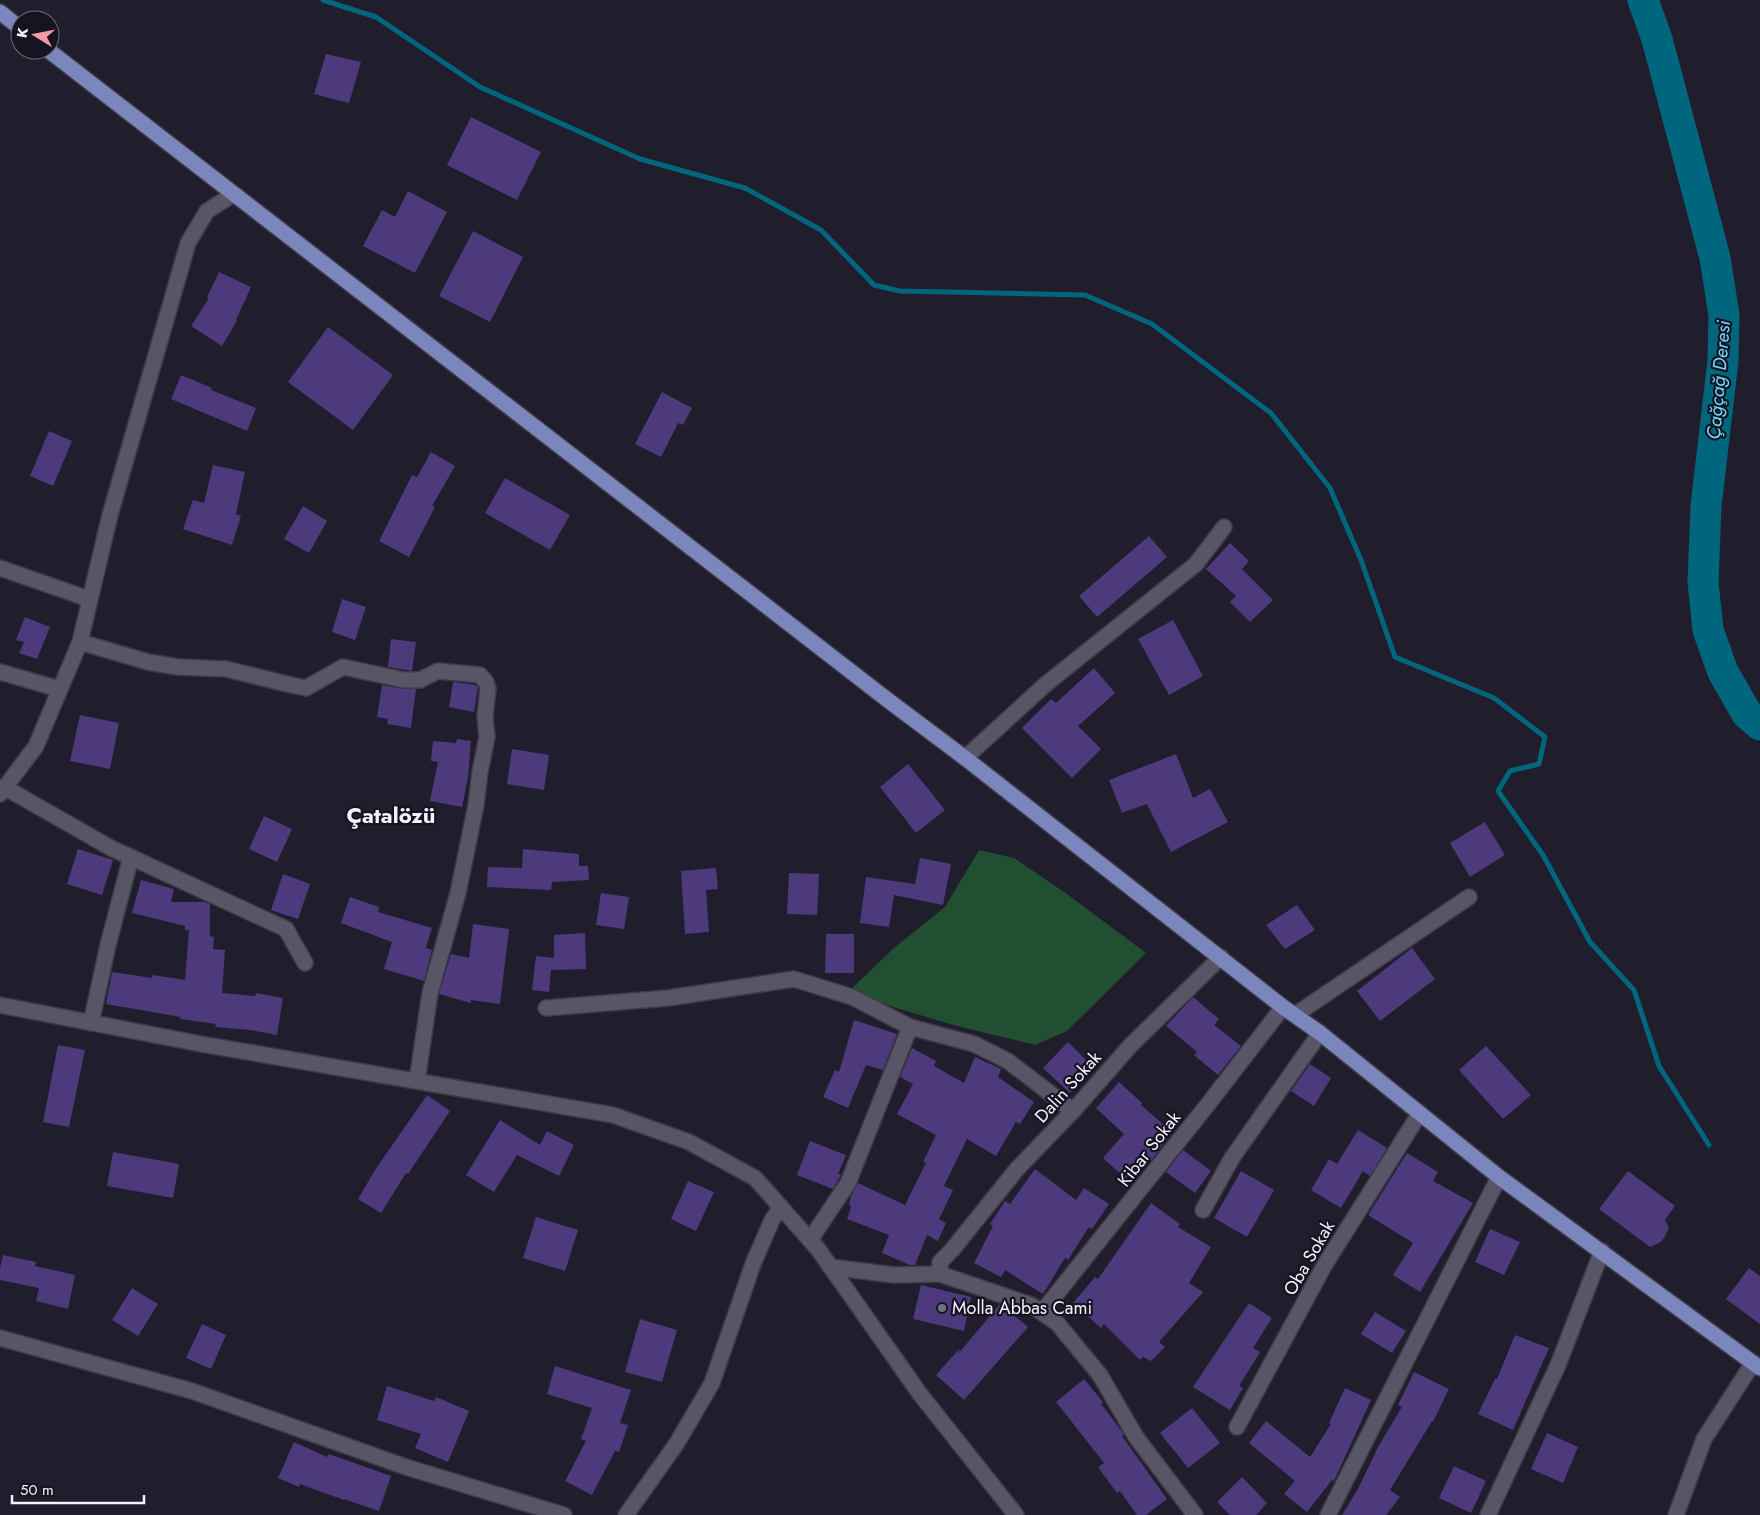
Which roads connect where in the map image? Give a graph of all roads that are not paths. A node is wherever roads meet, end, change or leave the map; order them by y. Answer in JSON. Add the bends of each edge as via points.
{"nodes":[{"id":1,"x":0,"y":12,"type":"edge"},
{"id":2,"x":10,"y":20,"type":"edge"},
{"id":3,"x":60,"y":59,"type":"edge"},
{"id":4,"x":234,"y":194,"type":"junction"},
{"id":5,"x":1224,"y":527,"type":"dead end"},
{"id":6,"x":0,"y":568,"type":"edge"},
{"id":7,"x":89,"y":599,"type":"junction"},
{"id":8,"x":80,"y":642,"type":"junction"},
{"id":9,"x":0,"y":672,"type":"edge"},
{"id":10,"x":59,"y":689,"type":"junction"},
{"id":11,"x":965,"y":758,"type":"junction"},
{"id":12,"x":2,"y":791,"type":"edge"},
{"id":13,"x":131,"y":858,"type":"junction"},
{"id":14,"x":1469,"y":897,"type":"dead end"},
{"id":15,"x":1221,"y":957,"type":"junction"},
{"id":16,"x":305,"y":963,"type":"dead end"},
{"id":17,"x":0,"y":1006,"type":"edge"},
{"id":18,"x":546,"y":1008,"type":"dead end"},
{"id":19,"x":1289,"y":1011,"type":"junction"},
{"id":20,"x":91,"y":1023,"type":"junction"},
{"id":21,"x":910,"y":1026,"type":"junction"},
{"id":22,"x":1320,"y":1033,"type":"junction"},
{"id":23,"x":418,"y":1081,"type":"junction"},
{"id":24,"x":1073,"y":1110,"type":"junction"},
{"id":25,"x":1420,"y":1113,"type":"junction"},
{"id":26,"x":1500,"y":1177,"type":"junction"},
{"id":27,"x":781,"y":1207,"type":"junction"},
{"id":28,"x":1203,"y":1210,"type":"dead end"},
{"id":29,"x":810,"y":1240,"type":"junction"},
{"id":30,"x":1602,"y":1251,"type":"junction"},
{"id":31,"x":830,"y":1267,"type":"junction"},
{"id":32,"x":940,"y":1274,"type":"junction"},
{"id":33,"x":1042,"y":1312,"type":"junction"},
{"id":34,"x":0,"y":1338,"type":"edge"},
{"id":35,"x":1756,"y":1366,"type":"edge"},
{"id":36,"x":1237,"y":1427,"type":"dead end"},
{"id":37,"x":564,"y":1515,"type":"edge"},
{"id":38,"x":626,"y":1515,"type":"edge"},
{"id":39,"x":1016,"y":1515,"type":"edge"},
{"id":40,"x":1195,"y":1515,"type":"edge"},
{"id":41,"x":1328,"y":1515,"type":"edge"},
{"id":42,"x":1488,"y":1515,"type":"edge"},
{"id":43,"x":1676,"y":1515,"type":"edge"}],
"edges":[{"from":1,"to":2,"type":"main road"},
{"from":3,"to":4,"type":"main road"},
{"from":4,"to":7,"type":"street","via":[[207,211],[188,243]]},
{"from":4,"to":11,"type":"main road"},
{"from":5,"to":11,"type":"street","via":[[1196,564],[1046,684]]},
{"from":6,"to":7,"type":"street"},
{"from":7,"to":8,"type":"street"},
{"from":8,"to":10,"type":"street"},
{"from":8,"to":23,"type":"street","via":[[148,662],[178,667],[226,668],[306,688],[343,667],[404,680],[420,680],[438,671],[480,675],[486,682],[487,737],[476,805],[458,893],[430,993]]},
{"from":9,"to":10,"type":"street"},
{"from":10,"to":12,"type":"street","via":[[36,746]]},
{"from":11,"to":15,"type":"main road"},
{"from":12,"to":13,"type":"street"},
{"from":13,"to":16,"type":"street","via":[[286,929]]},
{"from":13,"to":20,"type":"street"},
{"from":14,"to":19,"type":"street","name":"Kibar Sokak"},
{"from":15,"to":19,"type":"main road"},
{"from":15,"to":24,"type":"street","name":"Dalin Sokak","via":[[1130,1046]]},
{"from":17,"to":20,"type":"street"},
{"from":18,"to":21,"type":"street","via":[[668,998],[794,979],[852,997]]},
{"from":19,"to":22,"type":"main road"},
{"from":19,"to":33,"type":"street","name":"Kibar Sokak","via":[[1197,1119]]},
{"from":20,"to":23,"type":"street"},
{"from":21,"to":24,"type":"street","via":[[974,1044],[1008,1061]]},
{"from":21,"to":29,"type":"street","via":[[848,1183]]},
{"from":22,"to":25,"type":"main road"},
{"from":22,"to":28,"type":"street","via":[[1232,1158]]},
{"from":23,"to":27,"type":"street","via":[[613,1115],[689,1142],[755,1178]]},
{"from":24,"to":32,"type":"street","name":"Dalin Sokak","via":[[1017,1169],[940,1262]]},
{"from":25,"to":26,"type":"main road"},
{"from":25,"to":36,"type":"street","name":"Oba Sokak","via":[[1324,1266]]},
{"from":26,"to":30,"type":"main road"},
{"from":26,"to":41,"type":"street"},
{"from":27,"to":29,"type":"street"},
{"from":27,"to":38,"type":"street","via":[[753,1264],[712,1383],[677,1443]]},
{"from":29,"to":31,"type":"street"},
{"from":30,"to":35,"type":"main road"},
{"from":30,"to":42,"type":"street","via":[[1558,1365]]},
{"from":31,"to":32,"type":"street","via":[[894,1274]]},
{"from":31,"to":39,"type":"street","via":[[920,1394]]},
{"from":32,"to":33,"type":"street","via":[[1031,1305]]},
{"from":33,"to":40,"type":"street","via":[[1057,1323],[1100,1375],[1136,1437]]},
{"from":34,"to":37,"type":"street","via":[[192,1391],[406,1467]]},
{"from":35,"to":43,"type":"street","via":[[1704,1439]]}]}
